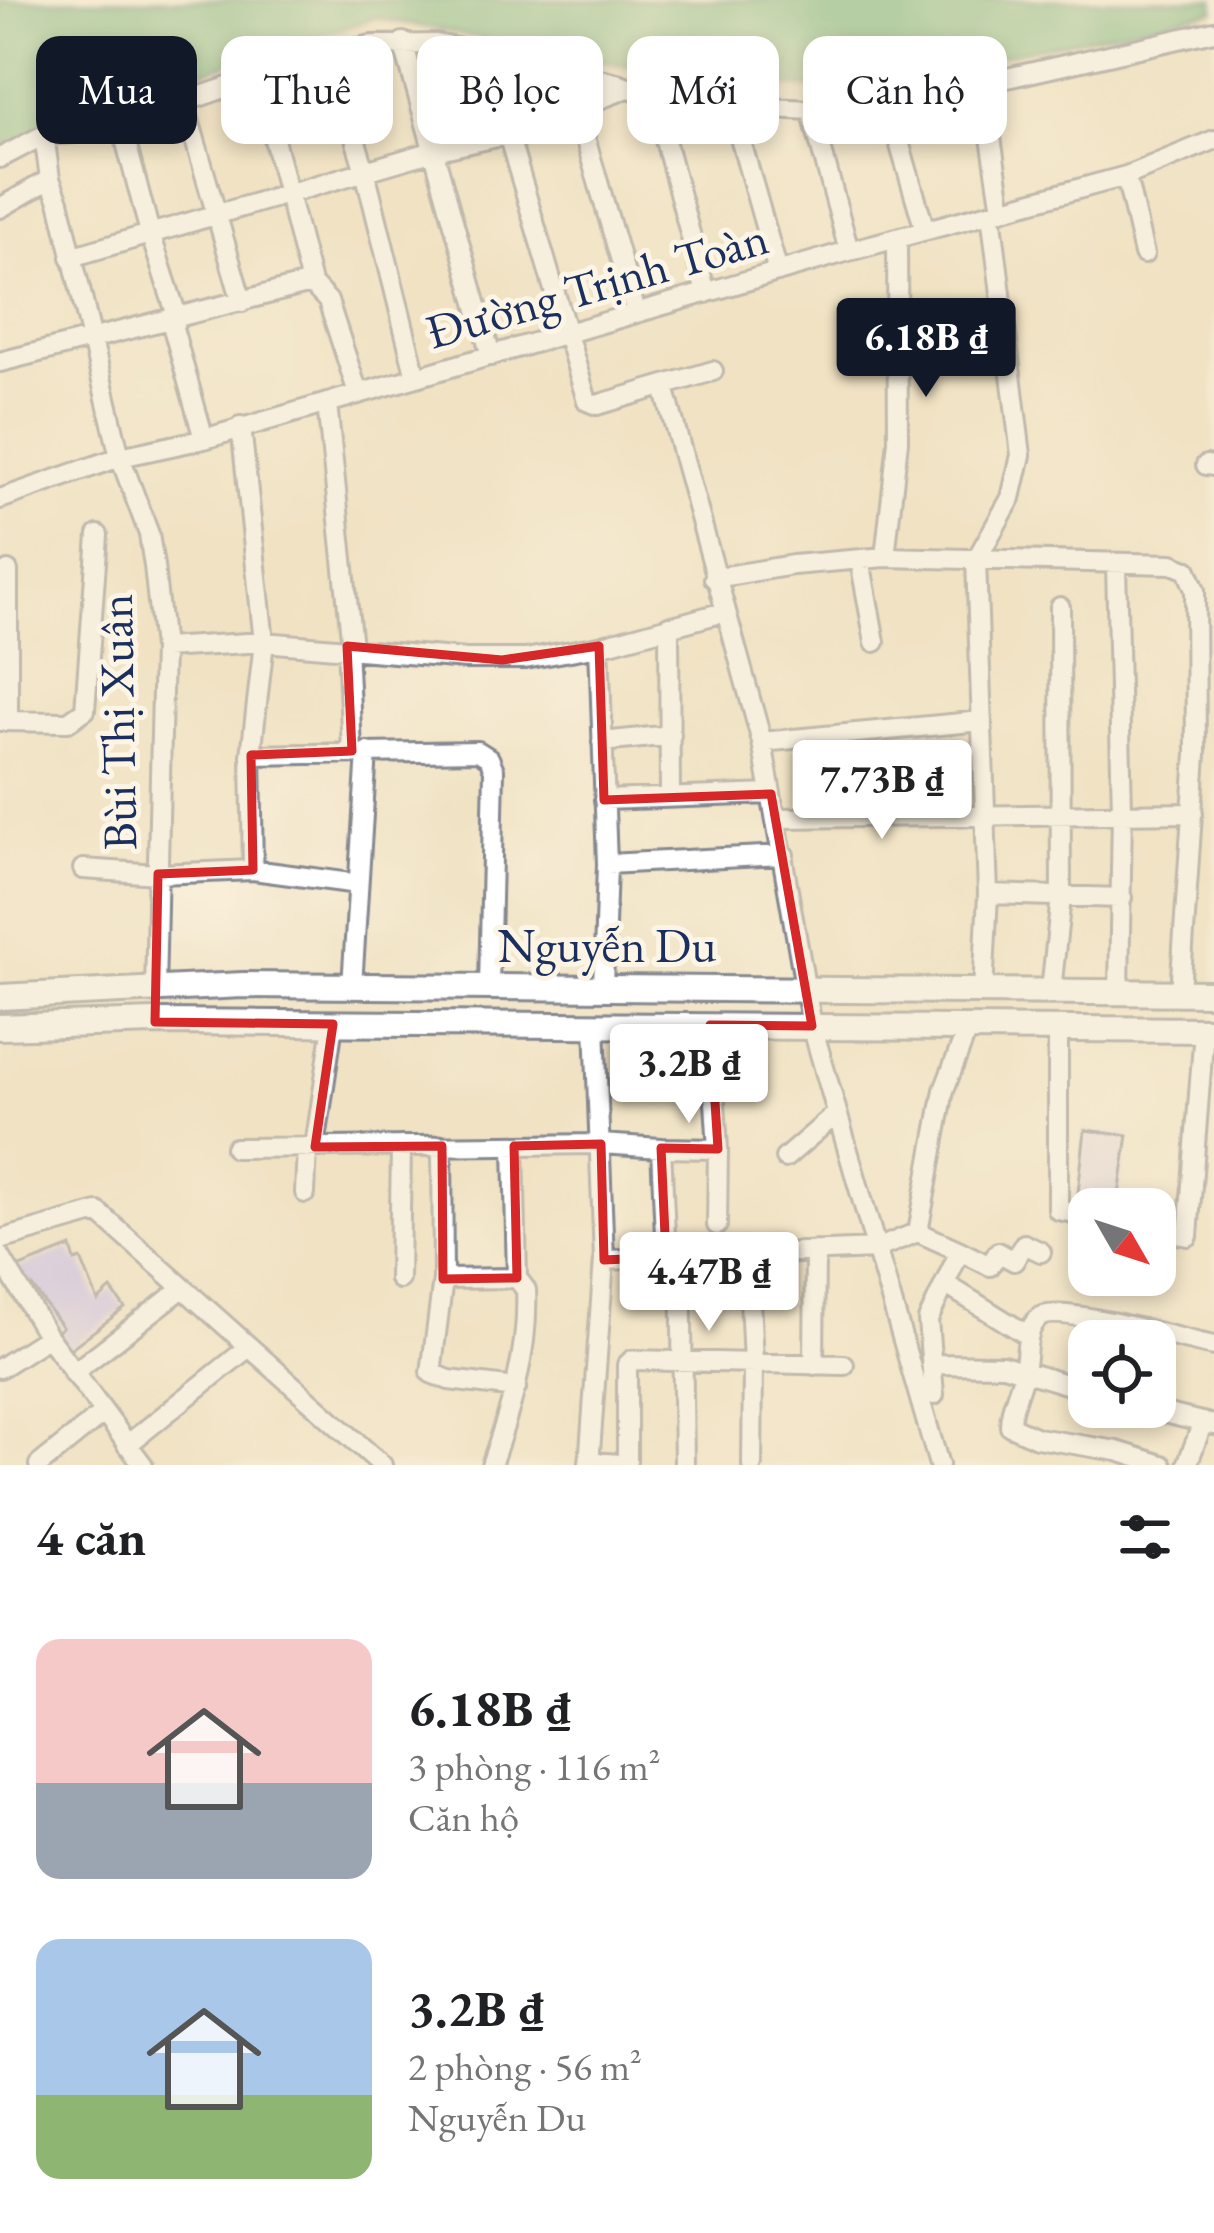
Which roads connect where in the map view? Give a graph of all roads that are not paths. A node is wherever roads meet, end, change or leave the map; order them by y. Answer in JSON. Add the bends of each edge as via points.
{"nodes":[{"id":1,"x":1214,"y":31,"type":"edge"},
{"id":2,"x":404,"y":42,"type":"junction"},
{"id":3,"x":393,"y":43,"type":"edge"},
{"id":4,"x":417,"y":44,"type":"edge"},
{"id":5,"x":1007,"y":80,"type":"edge"},
{"id":6,"x":36,"y":139,"type":"edge"},
{"id":7,"x":1214,"y":140,"type":"edge"},
{"id":8,"x":45,"y":144,"type":"edge"},
{"id":9,"x":126,"y":144,"type":"edge"},
{"id":10,"x":197,"y":144,"type":"edge"},
{"id":11,"x":274,"y":144,"type":"edge"},
{"id":12,"x":357,"y":144,"type":"edge"},
{"id":13,"x":464,"y":144,"type":"edge"},
{"id":14,"x":509,"y":144,"type":"edge"},
{"id":15,"x":587,"y":144,"type":"edge"},
{"id":16,"x":666,"y":144,"type":"edge"},
{"id":17,"x":742,"y":144,"type":"edge"},
{"id":18,"x":821,"y":144,"type":"edge"},
{"id":19,"x":900,"y":144,"type":"edge"},
{"id":20,"x":989,"y":144,"type":"edge"},
{"id":21,"x":434,"y":151,"type":"junction"},
{"id":22,"x":0,"y":158,"type":"edge"},
{"id":23,"x":365,"y":171,"type":"junction"},
{"id":24,"x":1126,"y":176,"type":"junction"},
{"id":25,"x":50,"y":178,"type":"junction"},
{"id":26,"x":286,"y":194,"type":"junction"},
{"id":27,"x":0,"y":208,"type":"edge"},
{"id":28,"x":996,"y":212,"type":"junction"},
{"id":29,"x":218,"y":213,"type":"junction"},
{"id":30,"x":925,"y":230,"type":"junction"},
{"id":31,"x":150,"y":232,"type":"junction"},
{"id":32,"x":897,"y":239,"type":"junction"},
{"id":33,"x":849,"y":251,"type":"junction"},
{"id":34,"x":1144,"y":254,"type":"dead end"},
{"id":35,"x":71,"y":257,"type":"junction"},
{"id":36,"x":778,"y":272,"type":"junction"},
{"id":37,"x":311,"y":284,"type":"junction"},
{"id":38,"x":706,"y":293,"type":"junction"},
{"id":39,"x":242,"y":302,"type":"junction"},
{"id":40,"x":636,"y":312,"type":"junction"},
{"id":41,"x":175,"y":320,"type":"junction"},
{"id":42,"x":567,"y":335,"type":"junction"},
{"id":43,"x":92,"y":337,"type":"junction"},
{"id":44,"x":491,"y":356,"type":"junction"},
{"id":45,"x":0,"y":362,"type":"edge"},
{"id":46,"x":712,"y":371,"type":"dead end"},
{"id":47,"x":416,"y":377,"type":"junction"},
{"id":48,"x":664,"y":387,"type":"junction"},
{"id":49,"x":358,"y":393,"type":"junction"},
{"id":50,"x":327,"y":403,"type":"junction"},
{"id":51,"x":241,"y":426,"type":"junction"},
{"id":52,"x":204,"y":439,"type":"junction"},
{"id":53,"x":120,"y":457,"type":"junction"},
{"id":54,"x":0,"y":499,"type":"edge"},
{"id":55,"x":98,"y":535,"type":"dead end"},
{"id":56,"x":885,"y":557,"type":"junction"},
{"id":57,"x":860,"y":560,"type":"junction"},
{"id":58,"x":976,"y":560,"type":"junction"},
{"id":59,"x":1116,"y":565,"type":"junction"},
{"id":60,"x":8,"y":571,"type":"dead end"},
{"id":61,"x":714,"y":578,"type":"junction"},
{"id":62,"x":1060,"y":607,"type":"dead end"},
{"id":63,"x":724,"y":613,"type":"junction"},
{"id":64,"x":669,"y":626,"type":"junction"},
{"id":65,"x":264,"y":642,"type":"junction"},
{"id":66,"x":875,"y":642,"type":"dead end"},
{"id":67,"x":350,"y":646,"type":"junction"},
{"id":68,"x":598,"y":646,"type":"junction"},
{"id":69,"x":163,"y":648,"type":"junction"},
{"id":70,"x":4,"y":721,"type":"edge"},
{"id":71,"x":982,"y":721,"type":"junction"},
{"id":72,"x":671,"y":735,"type":"junction"},
{"id":73,"x":602,"y":742,"type":"junction"},
{"id":74,"x":762,"y":742,"type":"junction"},
{"id":75,"x":359,"y":752,"type":"junction"},
{"id":76,"x":1205,"y":754,"type":"edge"},
{"id":77,"x":251,"y":755,"type":"junction"},
{"id":78,"x":772,"y":794,"type":"junction"},
{"id":79,"x":670,"y":797,"type":"junction"},
{"id":80,"x":604,"y":800,"type":"junction"},
{"id":81,"x":1122,"y":811,"type":"junction"},
{"id":82,"x":985,"y":813,"type":"junction"},
{"id":83,"x":1063,"y":813,"type":"junction"},
{"id":84,"x":1193,"y":813,"type":"junction"},
{"id":85,"x":778,"y":818,"type":"junction"},
{"id":86,"x":784,"y":855,"type":"junction"},
{"id":87,"x":607,"y":863,"type":"junction"},
{"id":88,"x":83,"y":868,"type":"dead end"},
{"id":89,"x":253,"y":870,"type":"junction"},
{"id":90,"x":158,"y":874,"type":"junction"},
{"id":91,"x":358,"y":884,"type":"junction"},
{"id":92,"x":988,"y":894,"type":"junction"},
{"id":93,"x":1061,"y":896,"type":"junction"},
{"id":94,"x":1122,"y":898,"type":"junction"},
{"id":95,"x":352,"y":986,"type":"junction"},
{"id":96,"x":429,"y":986,"type":"junction"},
{"id":97,"x":488,"y":986,"type":"junction"},
{"id":98,"x":603,"y":987,"type":"junction"},
{"id":99,"x":808,"y":988,"type":"junction"},
{"id":100,"x":155,"y":991,"type":"junction"},
{"id":101,"x":1051,"y":991,"type":"junction"},
{"id":102,"x":983,"y":992,"type":"junction"},
{"id":103,"x":1119,"y":992,"type":"junction"},
{"id":104,"x":1180,"y":992,"type":"junction"},
{"id":105,"x":1214,"y":992,"type":"edge"},
{"id":106,"x":0,"y":997,"type":"edge"},
{"id":107,"x":155,"y":1022,"type":"junction"},
{"id":108,"x":333,"y":1024,"type":"junction"},
{"id":109,"x":428,"y":1024,"type":"junction"},
{"id":110,"x":595,"y":1024,"type":"junction"},
{"id":111,"x":710,"y":1025,"type":"junction"},
{"id":112,"x":812,"y":1026,"type":"junction"},
{"id":113,"x":0,"y":1028,"type":"edge"},
{"id":114,"x":968,"y":1028,"type":"junction"},
{"id":115,"x":1058,"y":1029,"type":"junction"},
{"id":116,"x":1199,"y":1030,"type":"edge"},
{"id":117,"x":835,"y":1115,"type":"junction"},
{"id":118,"x":601,"y":1144,"type":"junction"},
{"id":119,"x":401,"y":1146,"type":"junction"},
{"id":120,"x":442,"y":1146,"type":"junction"},
{"id":121,"x":514,"y":1146,"type":"junction"},
{"id":122,"x":311,"y":1147,"type":"junction"},
{"id":123,"x":235,"y":1148,"type":"dead end"},
{"id":124,"x":662,"y":1148,"type":"junction"},
{"id":125,"x":718,"y":1149,"type":"junction"},
{"id":126,"x":785,"y":1158,"type":"dead end"},
{"id":127,"x":304,"y":1193,"type":"dead end"},
{"id":128,"x":1068,"y":1212,"type":"edge"},
{"id":129,"x":717,"y":1226,"type":"dead end"},
{"id":130,"x":918,"y":1232,"type":"junction"},
{"id":131,"x":1176,"y":1234,"type":"edge"},
{"id":132,"x":0,"y":1240,"type":"edge"},
{"id":133,"x":876,"y":1249,"type":"junction"},
{"id":134,"x":815,"y":1251,"type":"junction"},
{"id":135,"x":960,"y":1251,"type":"junction"},
{"id":136,"x":1041,"y":1252,"type":"dead end"},
{"id":137,"x":748,"y":1254,"type":"junction"},
{"id":138,"x":0,"y":1256,"type":"edge"},
{"id":139,"x":673,"y":1256,"type":"junction"},
{"id":140,"x":604,"y":1260,"type":"junction"},
{"id":141,"x":517,"y":1278,"type":"junction"},
{"id":142,"x":399,"y":1279,"type":"dead end"},
{"id":143,"x":443,"y":1279,"type":"junction"},
{"id":144,"x":945,"y":1284,"type":"junction"},
{"id":145,"x":183,"y":1288,"type":"junction"},
{"id":146,"x":9,"y":1292,"type":"edge"},
{"id":147,"x":1104,"y":1320,"type":"edge"},
{"id":148,"x":48,"y":1336,"type":"junction"},
{"id":149,"x":1028,"y":1336,"type":"junction"},
{"id":150,"x":1176,"y":1345,"type":"edge"},
{"id":151,"x":1214,"y":1346,"type":"edge"},
{"id":152,"x":248,"y":1347,"type":"junction"},
{"id":153,"x":682,"y":1362,"type":"junction"},
{"id":154,"x":753,"y":1363,"type":"junction"},
{"id":155,"x":814,"y":1364,"type":"junction"},
{"id":156,"x":931,"y":1364,"type":"junction"},
{"id":157,"x":844,"y":1365,"type":"dead end"},
{"id":158,"x":0,"y":1368,"type":"edge"},
{"id":159,"x":1025,"y":1369,"type":"junction"},
{"id":160,"x":73,"y":1372,"type":"junction"},
{"id":161,"x":1068,"y":1383,"type":"edge"},
{"id":162,"x":515,"y":1388,"type":"junction"},
{"id":163,"x":934,"y":1394,"type":"dead end"},
{"id":164,"x":102,"y":1414,"type":"junction"},
{"id":165,"x":1176,"y":1415,"type":"edge"},
{"id":166,"x":1209,"y":1423,"type":"edge"},
{"id":167,"x":127,"y":1445,"type":"junction"},
{"id":168,"x":589,"y":1464,"type":"edge"},
{"id":169,"x":39,"y":1465,"type":"edge"},
{"id":170,"x":143,"y":1465,"type":"edge"},
{"id":171,"x":382,"y":1465,"type":"edge"},
{"id":172,"x":491,"y":1465,"type":"edge"},
{"id":173,"x":684,"y":1465,"type":"edge"},
{"id":174,"x":752,"y":1465,"type":"edge"},
{"id":175,"x":939,"y":1465,"type":"edge"},
{"id":176,"x":1162,"y":1465,"type":"edge"},
{"id":177,"x":1187,"y":1465,"type":"edge"}],
"edges":[{"from":1,"to":5,"type":"street"},
{"from":2,"to":3,"type":"street"},
{"from":2,"to":4,"type":"street"},
{"from":2,"to":21,"type":"street"},
{"from":6,"to":22,"type":"street"},
{"from":7,"to":24,"type":"street","name":"Đường Trịnh Toàn"},
{"from":8,"to":25,"type":"street","name":"Bùi Thị Xuân"},
{"from":9,"to":31,"type":"street"},
{"from":10,"to":29,"type":"street"},
{"from":11,"to":26,"type":"street"},
{"from":12,"to":23,"type":"street"},
{"from":13,"to":21,"type":"street"},
{"from":14,"to":42,"type":"street"},
{"from":15,"to":40,"type":"street"},
{"from":16,"to":38,"type":"street"},
{"from":17,"to":36,"type":"street"},
{"from":18,"to":33,"type":"street"},
{"from":19,"to":30,"type":"street"},
{"from":20,"to":28,"type":"street"},
{"from":21,"to":23,"type":"street"},
{"from":21,"to":44,"type":"street"},
{"from":23,"to":26,"type":"street"},
{"from":23,"to":47,"type":"street"},
{"from":24,"to":28,"type":"street","name":"Đường Trịnh Toàn"},
{"from":24,"to":34,"type":"street"},
{"from":25,"to":27,"type":"street"},
{"from":25,"to":35,"type":"street","name":"Bùi Thị Xuân"},
{"from":26,"to":29,"type":"street"},
{"from":26,"to":37,"type":"street"},
{"from":28,"to":30,"type":"street","name":"Đường Trịnh Toàn"},
{"from":28,"to":58,"type":"street","via":[[1021,455],[1011,498]]},
{"from":29,"to":31,"type":"street"},
{"from":29,"to":39,"type":"street"},
{"from":30,"to":32,"type":"street","name":"Đường Trịnh Toàn"},
{"from":31,"to":35,"type":"street"},
{"from":31,"to":41,"type":"street"},
{"from":32,"to":33,"type":"street","name":"Đường Trịnh Toàn"},
{"from":32,"to":56,"type":"street","via":[[898,441]]},
{"from":33,"to":36,"type":"street","name":"Đường Trịnh Toàn"},
{"from":35,"to":43,"type":"street","name":"Bùi Thị Xuân"},
{"from":36,"to":38,"type":"street","name":"Đường Trịnh Toàn"},
{"from":37,"to":39,"type":"street"},
{"from":37,"to":49,"type":"street","via":[[328,301]]},
{"from":38,"to":40,"type":"street","name":"Đường Trịnh Toàn"},
{"from":39,"to":41,"type":"street"},
{"from":40,"to":42,"type":"street","name":"Đường Trịnh Toàn"},
{"from":41,"to":43,"type":"street"},
{"from":41,"to":52,"type":"street"},
{"from":42,"to":44,"type":"street","name":"Đường Trịnh Toàn"},
{"from":42,"to":48,"type":"street","via":[[590,404]]},
{"from":43,"to":45,"type":"street"},
{"from":43,"to":53,"type":"street","name":"Bùi Thị Xuân"},
{"from":44,"to":47,"type":"street","name":"Đường Trịnh Toàn"},
{"from":46,"to":48,"type":"street"},
{"from":47,"to":49,"type":"street","name":"Đường Trịnh Toàn"},
{"from":48,"to":61,"type":"street"},
{"from":49,"to":50,"type":"street","name":"Đường Trịnh Toàn"},
{"from":50,"to":51,"type":"street","name":"Đường Trịnh Toàn"},
{"from":50,"to":67,"type":"street"},
{"from":51,"to":52,"type":"street","name":"Đường Trịnh Toàn"},
{"from":51,"to":65,"type":"street"},
{"from":52,"to":53,"type":"street","name":"Đường Trịnh Toàn"},
{"from":53,"to":54,"type":"street","name":"Đường Trịnh Toàn"},
{"from":53,"to":69,"type":"street","name":"Bùi Thị Xuân","via":[[149,534]]},
{"from":55,"to":70,"type":"street","via":[[85,710],[68,722]]},
{"from":56,"to":57,"type":"street"},
{"from":56,"to":58,"type":"street"},
{"from":57,"to":61,"type":"street"},
{"from":57,"to":66,"type":"street"},
{"from":58,"to":59,"type":"street"},
{"from":58,"to":71,"type":"street"},
{"from":59,"to":76,"type":"street","via":[[1177,565],[1192,578]]},
{"from":59,"to":81,"type":"street"},
{"from":60,"to":70,"type":"street"},
{"from":61,"to":63,"type":"street"},
{"from":62,"to":83,"type":"street"},
{"from":63,"to":64,"type":"street"},
{"from":63,"to":74,"type":"street"},
{"from":64,"to":68,"type":"street"},
{"from":64,"to":72,"type":"street"},
{"from":65,"to":67,"type":"street"},
{"from":65,"to":69,"type":"street"},
{"from":65,"to":77,"type":"street"},
{"from":67,"to":68,"type":"street","via":[[502,660]]},
{"from":67,"to":75,"type":"street"},
{"from":68,"to":73,"type":"street"},
{"from":69,"to":90,"type":"street","name":"Bùi Thị Xuân"},
{"from":71,"to":74,"type":"street"},
{"from":71,"to":82,"type":"street"},
{"from":72,"to":73,"type":"street"},
{"from":72,"to":79,"type":"street"},
{"from":73,"to":80,"type":"street"},
{"from":74,"to":78,"type":"street"},
{"from":75,"to":77,"type":"street"},
{"from":75,"to":91,"type":"street"},
{"from":75,"to":97,"type":"street","via":[[478,751],[493,764]]},
{"from":76,"to":84,"type":"street"},
{"from":77,"to":89,"type":"street"},
{"from":78,"to":79,"type":"street"},
{"from":78,"to":85,"type":"street"},
{"from":79,"to":80,"type":"street"},
{"from":80,"to":87,"type":"street"},
{"from":81,"to":83,"type":"street"},
{"from":81,"to":84,"type":"street"},
{"from":81,"to":94,"type":"street"},
{"from":82,"to":83,"type":"street"},
{"from":82,"to":85,"type":"street"},
{"from":82,"to":92,"type":"street"},
{"from":83,"to":93,"type":"street"},
{"from":84,"to":104,"type":"street"},
{"from":85,"to":86,"type":"street"},
{"from":86,"to":87,"type":"street"},
{"from":86,"to":99,"type":"street"},
{"from":87,"to":98,"type":"street"},
{"from":88,"to":90,"type":"street"},
{"from":89,"to":90,"type":"street"},
{"from":89,"to":91,"type":"street"},
{"from":90,"to":100,"type":"street","name":"Bùi Thị Xuân"},
{"from":91,"to":95,"type":"street"},
{"from":92,"to":93,"type":"street"},
{"from":92,"to":102,"type":"street"},
{"from":93,"to":94,"type":"street"},
{"from":93,"to":101,"type":"street"},
{"from":94,"to":103,"type":"street"},
{"from":95,"to":96,"type":"main road","name":"Nguyễn Du"},
{"from":95,"to":100,"type":"main road","name":"Nguyễn Du"},
{"from":96,"to":97,"type":"main road","name":"Nguyễn Du"},
{"from":96,"to":109,"type":"main road"},
{"from":97,"to":98,"type":"main road","name":"Nguyễn Du"},
{"from":98,"to":99,"type":"main road","name":"Nguyễn Du"},
{"from":99,"to":102,"type":"main road","name":"Nguyễn Du"},
{"from":99,"to":112,"type":"street"},
{"from":100,"to":106,"type":"main road","name":"Nguyễn Du"},
{"from":100,"to":107,"type":"main road"},
{"from":101,"to":102,"type":"main road","name":"Nguyễn Du"},
{"from":101,"to":103,"type":"main road","name":"Nguyễn Du"},
{"from":103,"to":104,"type":"main road","name":"Nguyễn Du"},
{"from":104,"to":105,"type":"main road","name":"Nguyễn Du"},
{"from":104,"to":116,"type":"main road"},
{"from":107,"to":108,"type":"main road","name":"Nguyễn Du"},
{"from":107,"to":113,"type":"main road","name":"Nguyễn Du"},
{"from":108,"to":109,"type":"main road","name":"Nguyễn Du"},
{"from":108,"to":122,"type":"street"},
{"from":109,"to":110,"type":"main road","name":"Nguyễn Du"},
{"from":110,"to":111,"type":"main road","name":"Nguyễn Du"},
{"from":110,"to":118,"type":"street"},
{"from":111,"to":112,"type":"main road","name":"Nguyễn Du"},
{"from":111,"to":125,"type":"street"},
{"from":112,"to":114,"type":"main road","name":"Nguyễn Du"},
{"from":112,"to":117,"type":"street"},
{"from":114,"to":115,"type":"main road","name":"Nguyễn Du"},
{"from":114,"to":130,"type":"street","via":[[944,1090]]},
{"from":115,"to":116,"type":"main road","name":"Nguyễn Du"},
{"from":115,"to":128,"type":"street","via":[[1058,1210]]},
{"from":116,"to":131,"type":"street","via":[[1188,1236]]},
{"from":117,"to":126,"type":"street"},
{"from":117,"to":133,"type":"street"},
{"from":118,"to":121,"type":"street"},
{"from":118,"to":124,"type":"street"},
{"from":118,"to":140,"type":"street"},
{"from":119,"to":120,"type":"street"},
{"from":119,"to":122,"type":"street"},
{"from":119,"to":142,"type":"street"},
{"from":120,"to":121,"type":"street"},
{"from":120,"to":143,"type":"street"},
{"from":121,"to":141,"type":"street"},
{"from":122,"to":123,"type":"street"},
{"from":122,"to":127,"type":"street"},
{"from":124,"to":125,"type":"street"},
{"from":124,"to":139,"type":"street"},
{"from":125,"to":129,"type":"street"},
{"from":130,"to":133,"type":"street"},
{"from":130,"to":135,"type":"street"},
{"from":132,"to":145,"type":"street","via":[[98,1212]]},
{"from":133,"to":134,"type":"street"},
{"from":133,"to":175,"type":"street"},
{"from":134,"to":137,"type":"street"},
{"from":134,"to":155,"type":"street"},
{"from":135,"to":136,"type":"street","via":[[990,1266],[998,1252],[1014,1261],[1024,1244]]},
{"from":135,"to":144,"type":"street"},
{"from":137,"to":139,"type":"street"},
{"from":137,"to":154,"type":"street"},
{"from":138,"to":146,"type":"street"},
{"from":139,"to":140,"type":"street"},
{"from":139,"to":153,"type":"street"},
{"from":140,"to":168,"type":"street"},
{"from":141,"to":143,"type":"street"},
{"from":141,"to":162,"type":"street","via":[[527,1300]]},
{"from":143,"to":162,"type":"street","via":[[431,1373]]},
{"from":144,"to":149,"type":"street"},
{"from":144,"to":156,"type":"street","via":[[928,1320]]},
{"from":145,"to":152,"type":"street"},
{"from":145,"to":160,"type":"street"},
{"from":146,"to":148,"type":"street"},
{"from":147,"to":149,"type":"street","via":[[1045,1314]]},
{"from":148,"to":158,"type":"street"},
{"from":148,"to":160,"type":"street"},
{"from":149,"to":159,"type":"street"},
{"from":150,"to":151,"type":"street"},
{"from":152,"to":167,"type":"street"},
{"from":152,"to":171,"type":"street"},
{"from":153,"to":154,"type":"street"},
{"from":153,"to":168,"type":"street","via":[[630,1361],[627,1461]]},
{"from":153,"to":173,"type":"street"},
{"from":154,"to":155,"type":"street"},
{"from":154,"to":174,"type":"street"},
{"from":155,"to":157,"type":"street"},
{"from":156,"to":159,"type":"street"},
{"from":156,"to":163,"type":"street"},
{"from":159,"to":161,"type":"street"},
{"from":159,"to":176,"type":"street","via":[[1010,1417],[1015,1431]]},
{"from":160,"to":164,"type":"street"},
{"from":162,"to":172,"type":"street"},
{"from":164,"to":167,"type":"street"},
{"from":164,"to":169,"type":"street"},
{"from":165,"to":166,"type":"street"},
{"from":166,"to":177,"type":"street"},
{"from":167,"to":170,"type":"street"}]}
